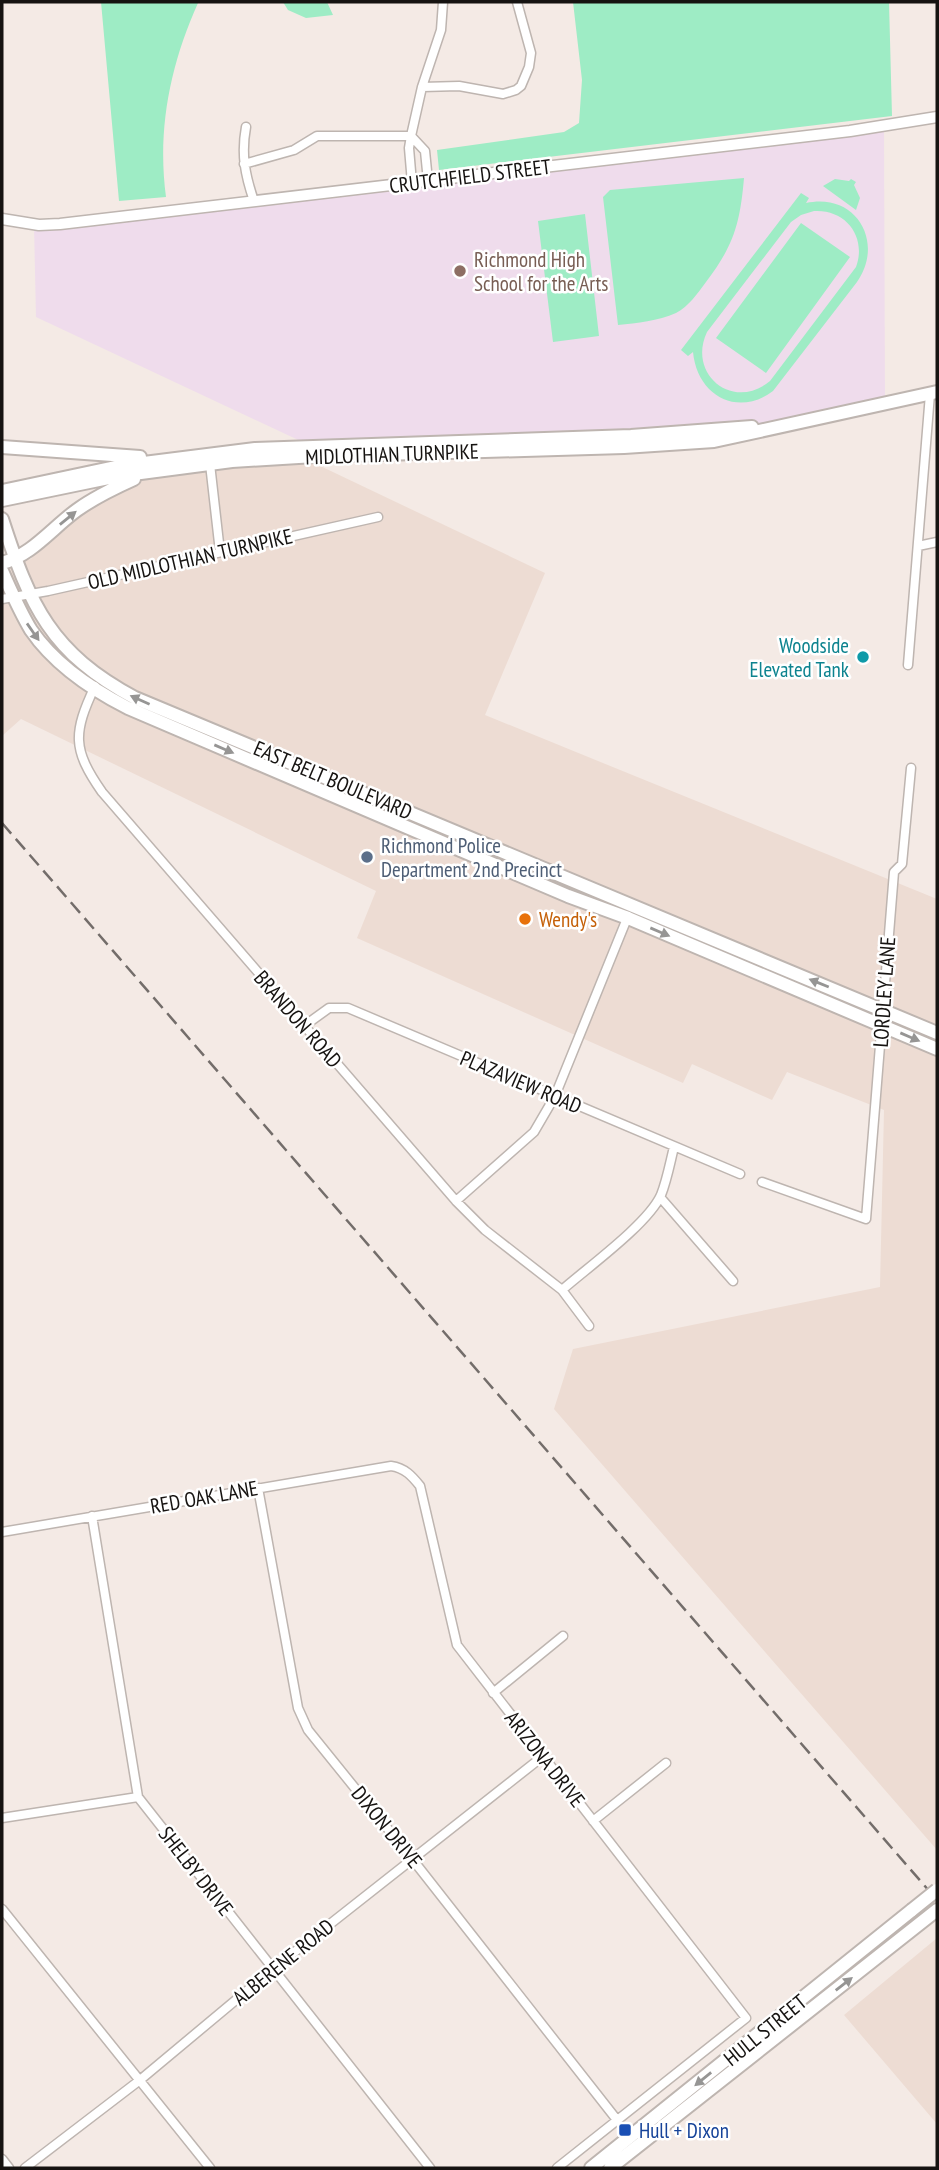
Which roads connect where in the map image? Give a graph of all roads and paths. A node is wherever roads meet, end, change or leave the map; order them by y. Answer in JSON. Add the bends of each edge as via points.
{"nodes":[{"id":1,"x":443,"y":2,"type":"edge"},
{"id":2,"x":518,"y":6,"type":"edge"},
{"id":3,"x":422,"y":87,"type":"junction"},
{"id":4,"x":937,"y":117,"type":"edge"},
{"id":5,"x":246,"y":127,"type":"dead end"},
{"id":6,"x":411,"y":136,"type":"junction"},
{"id":7,"x":243,"y":164,"type":"junction"},
{"id":8,"x":428,"y":181,"type":"junction"},
{"id":9,"x":412,"y":183,"type":"junction"},
{"id":10,"x":254,"y":201,"type":"junction"},
{"id":11,"x":2,"y":219,"type":"edge"},
{"id":12,"x":934,"y":393,"type":"edge"},
{"id":13,"x":784,"y":425,"type":"junction"},
{"id":14,"x":2,"y":447,"type":"edge"},
{"id":15,"x":165,"y":459,"type":"junction"},
{"id":16,"x":210,"y":464,"type":"junction"},
{"id":17,"x":154,"y":471,"type":"junction"},
{"id":18,"x":7,"y":494,"type":"edge"},
{"id":19,"x":379,"y":517,"type":"dead end"},
{"id":20,"x":2,"y":519,"type":"edge"},
{"id":21,"x":937,"y":542,"type":"edge"},
{"id":22,"x":918,"y":546,"type":"junction"},
{"id":23,"x":33,"y":547,"type":"junction"},
{"id":24,"x":220,"y":552,"type":"junction"},
{"id":25,"x":8,"y":561,"type":"edge"},
{"id":26,"x":2,"y":571,"type":"edge"},
{"id":27,"x":27,"y":589,"type":"junction"},
{"id":28,"x":8,"y":597,"type":"edge"},
{"id":29,"x":908,"y":665,"type":"dead end"},
{"id":30,"x":100,"y":678,"type":"junction"},
{"id":31,"x":94,"y":690,"type":"junction"},
{"id":32,"x":911,"y":768,"type":"dead end"},
{"id":33,"x":630,"y":912,"type":"junction"},
{"id":34,"x":882,"y":1009,"type":"junction"},
{"id":35,"x":304,"y":1026,"type":"junction"},
{"id":36,"x":882,"y":1026,"type":"junction"},
{"id":37,"x":937,"y":1033,"type":"edge"},
{"id":38,"x":937,"y":1049,"type":"edge"},
{"id":39,"x":555,"y":1096,"type":"junction"},
{"id":40,"x":674,"y":1147,"type":"junction"},
{"id":41,"x":740,"y":1174,"type":"dead end"},
{"id":42,"x":762,"y":1182,"type":"dead end"},
{"id":43,"x":660,"y":1197,"type":"junction"},
{"id":44,"x":456,"y":1201,"type":"junction"},
{"id":45,"x":733,"y":1281,"type":"dead end"},
{"id":46,"x":562,"y":1290,"type":"junction"},
{"id":47,"x":589,"y":1325,"type":"dead end"},
{"id":48,"x":406,"y":1471,"type":"joint"},
{"id":49,"x":258,"y":1488,"type":"junction"},
{"id":50,"x":92,"y":1516,"type":"junction"},
{"id":51,"x":2,"y":1532,"type":"edge"},
{"id":52,"x":563,"y":1636,"type":"dead end"},
{"id":53,"x":493,"y":1693,"type":"junction"},
{"id":54,"x":542,"y":1757,"type":"junction"},
{"id":55,"x":666,"y":1763,"type":"dead end"},
{"id":56,"x":138,"y":1797,"type":"junction"},
{"id":57,"x":2,"y":1818,"type":"edge"},
{"id":58,"x":593,"y":1821,"type":"junction"},
{"id":59,"x":413,"y":1860,"type":"junction"},
{"id":60,"x":937,"y":1889,"type":"edge"},
{"id":61,"x":2,"y":1909,"type":"edge"},
{"id":62,"x":937,"y":1910,"type":"edge"},
{"id":63,"x":273,"y":1969,"type":"junction"},
{"id":64,"x":140,"y":2081,"type":"junction"},
{"id":65,"x":617,"y":2120,"type":"junction"},
{"id":66,"x":2,"y":2159,"type":"edge"},
{"id":67,"x":9,"y":2168,"type":"edge"},
{"id":68,"x":25,"y":2168,"type":"edge"},
{"id":69,"x":210,"y":2168,"type":"edge"},
{"id":70,"x":430,"y":2168,"type":"edge"},
{"id":71,"x":556,"y":2168,"type":"edge"},
{"id":72,"x":592,"y":2168,"type":"edge"},
{"id":73,"x":610,"y":2168,"type":"edge"}],
"edges":[{"from":1,"to":3,"type":"street","via":[[441,30]]},
{"from":2,"to":3,"type":"street","via":[[531,60],[526,78],[516,90],[503,94],[459,86]]},
{"from":3,"to":6,"type":"street"},
{"from":4,"to":8,"type":"street","name":"CRUTCHFIELD STREET"},
{"from":5,"to":7,"type":"street"},
{"from":6,"to":7,"type":"street","via":[[317,136],[295,150]]},
{"from":6,"to":8,"type":"street","via":[[425,151]]},
{"from":6,"to":9,"type":"street"},
{"from":7,"to":10,"type":"street"},
{"from":8,"to":9,"type":"street","name":"CRUTCHFIELD STREET"},
{"from":9,"to":10,"type":"street","name":"CRUTCHFIELD STREET"},
{"from":10,"to":11,"type":"street","name":"CRUTCHFIELD STREET","via":[[52,225]]},
{"from":12,"to":13,"type":"main road","name":"MIDLOTHIAN TURNPIKE"},
{"from":12,"to":22,"type":"street"},
{"from":13,"to":15,"type":"main road","name":"MIDLOTHIAN TURNPIKE","via":[[631,436],[283,447]]},
{"from":13,"to":16,"type":"main road","name":"MIDLOTHIAN TURNPIKE","via":[[729,439],[656,445],[315,456]]},
{"from":14,"to":15,"type":"main road"},
{"from":15,"to":18,"type":"main road","name":"MIDLOTHIAN TURNPIKE"},
{"from":16,"to":17,"type":"main road","name":"MIDLOTHIAN TURNPIKE"},
{"from":16,"to":24,"type":"street"},
{"from":17,"to":18,"type":"main road","name":"MIDLOTHIAN TURNPIKE"},
{"from":23,"to":17,"type":"main road","one_way":true,"via":[[97,496]]},
{"from":19,"to":24,"type":"street","name":"OLD MIDLOTHIAN TURNPIKE"},
{"from":20,"to":25,"type":"main road","name":"EAST BELT BOULEVARD"},
{"from":21,"to":22,"type":"street"},
{"from":22,"to":29,"type":"street"},
{"from":23,"to":25,"type":"main road"},
{"from":23,"to":27,"type":"main road","via":[[26,563]]},
{"from":24,"to":27,"type":"street","name":"OLD MIDLOTHIAN TURNPIKE"},
{"from":25,"to":27,"type":"main road","name":"EAST BELT BOULEVARD"},
{"from":26,"to":28,"type":"main road","name":"EAST BELT BOULEVARD"},
{"from":27,"to":28,"type":"street","name":"OLD MIDLOTHIAN TURNPIKE"},
{"from":27,"to":30,"type":"main road","name":"EAST BELT BOULEVARD","via":[[57,637]]},
{"from":28,"to":31,"type":"main road","name":"EAST BELT BOULEVARD","one_way":true,"via":[[43,645]]},
{"from":30,"to":31,"type":"street","name":"BRANDON ROAD"},
{"from":33,"to":30,"type":"main road","name":"EAST BELT BOULEVARD","one_way":true,"via":[[135,698]]},
{"from":31,"to":33,"type":"main road","name":"EAST BELT BOULEVARD","one_way":true,"via":[[568,896]]},
{"from":31,"to":35,"type":"street","name":"BRANDON ROAD","via":[[80,723],[84,767]]},
{"from":32,"to":34,"type":"street","name":"LORDLEY LANE","via":[[902,864],[894,872]]},
{"from":34,"to":33,"type":"main road","name":"EAST BELT BOULEVARD","one_way":true},
{"from":33,"to":36,"type":"main road","name":"EAST BELT BOULEVARD","one_way":true},
{"from":33,"to":39,"type":"street"},
{"from":34,"to":36,"type":"street","name":"LORDLEY LANE"},
{"from":34,"to":37,"type":"main road","name":"EAST BELT BOULEVARD"},
{"from":35,"to":39,"type":"street","name":"PLAZAVIEW ROAD","via":[[329,1008],[348,1008]]},
{"from":35,"to":44,"type":"street","name":"BRANDON ROAD"},
{"from":36,"to":38,"type":"main road","name":"EAST BELT BOULEVARD","one_way":true},
{"from":36,"to":42,"type":"street","name":"LORDLEY LANE","via":[[866,1219]]},
{"from":39,"to":40,"type":"street","name":"PLAZAVIEW ROAD"},
{"from":39,"to":44,"type":"street","via":[[534,1132]]},
{"from":40,"to":41,"type":"street","name":"PLAZAVIEW ROAD"},
{"from":40,"to":43,"type":"street"},
{"from":43,"to":45,"type":"street"},
{"from":43,"to":46,"type":"street","via":[[636,1225]]},
{"from":44,"to":46,"type":"street","name":"BRANDON ROAD","via":[[485,1230]]},
{"from":46,"to":47,"type":"street","name":"BRANDON ROAD"},
{"from":48,"to":49,"type":"street","name":"RED OAK LANE","via":[[391,1466]]},
{"from":48,"to":53,"type":"street","name":"ARIZONA DRIVE","via":[[420,1486],[457,1645]]},
{"from":49,"to":50,"type":"street","name":"RED OAK LANE"},
{"from":49,"to":59,"type":"street","name":"DIXON DRIVE","via":[[302,1720]]},
{"from":50,"to":51,"type":"street","name":"RED OAK LANE"},
{"from":50,"to":56,"type":"street","name":"SHELBY DRIVE"},
{"from":52,"to":53,"type":"street"},
{"from":53,"to":54,"type":"street","name":"ARIZONA DRIVE"},
{"from":54,"to":58,"type":"street","name":"ARIZONA DRIVE"},
{"from":54,"to":59,"type":"street","name":"ALBERENE ROAD"},
{"from":55,"to":58,"type":"street"},
{"from":56,"to":57,"type":"street"},
{"from":56,"to":63,"type":"street","name":"SHELBY DRIVE"},
{"from":58,"to":65,"type":"street","name":"ARIZONA DRIVE","via":[[746,2018]]},
{"from":59,"to":63,"type":"street","name":"ALBERENE ROAD"},
{"from":59,"to":65,"type":"street","name":"DIXON DRIVE"},
{"from":60,"to":72,"type":"main road","name":"HULL STREET","one_way":true,"bridge":true},
{"from":61,"to":64,"type":"street"},
{"from":73,"to":62,"type":"main road","name":"HULL STREET","one_way":true},
{"from":63,"to":64,"type":"street","name":"ALBERENE ROAD"},
{"from":63,"to":70,"type":"street","name":"SHELBY DRIVE"},
{"from":64,"to":68,"type":"street","name":"ALBERENE ROAD"},
{"from":64,"to":69,"type":"street"},
{"from":65,"to":71,"type":"street"},
{"from":66,"to":67,"type":"street"}]}
